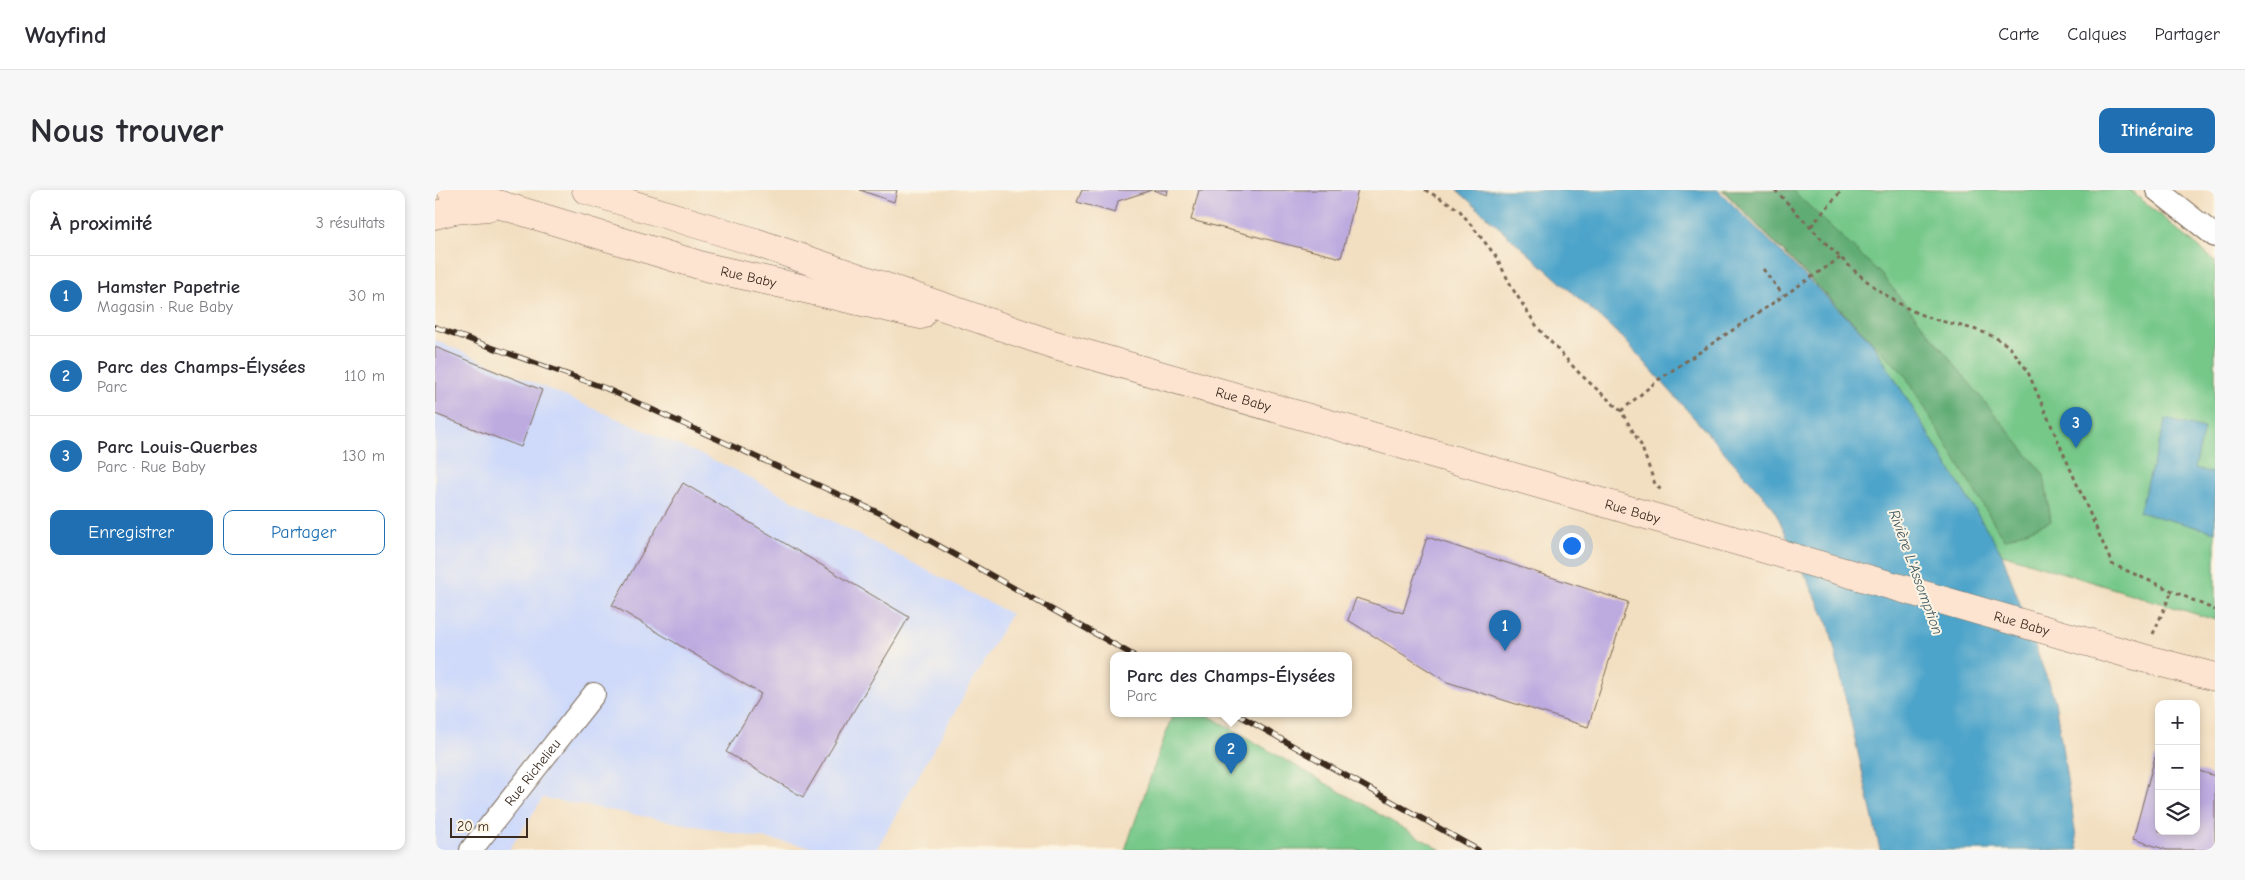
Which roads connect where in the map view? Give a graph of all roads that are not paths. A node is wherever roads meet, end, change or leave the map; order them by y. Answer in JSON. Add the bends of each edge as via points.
{"nodes":[{"id":1,"x":451,"y":190,"type":"edge"},
{"id":2,"x":586,"y":190,"type":"edge"},
{"id":3,"x":2157,"y":190,"type":"edge"},
{"id":4,"x":501,"y":206,"type":"junction"},
{"id":5,"x":435,"y":215,"type":"edge"},
{"id":6,"x":2215,"y":236,"type":"edge"},
{"id":7,"x":1052,"y":344,"type":"junction"},
{"id":8,"x":2215,"y":677,"type":"edge"},
{"id":9,"x":594,"y":694,"type":"dead end"},
{"id":10,"x":471,"y":850,"type":"edge"}],
"edges":[{"from":1,"to":4,"type":"main road","name":"Rue Baby"},
{"from":2,"to":7,"type":"main road","name":"Rue Baby","via":[[755,242]]},
{"from":3,"to":6,"type":"street"},
{"from":4,"to":5,"type":"main road"},
{"from":4,"to":7,"type":"main road","name":"Rue Baby","via":[[706,267]]},
{"from":7,"to":8,"type":"main road","name":"Rue Baby"},
{"from":9,"to":10,"type":"street","name":"Rue Richelieu"}]}
